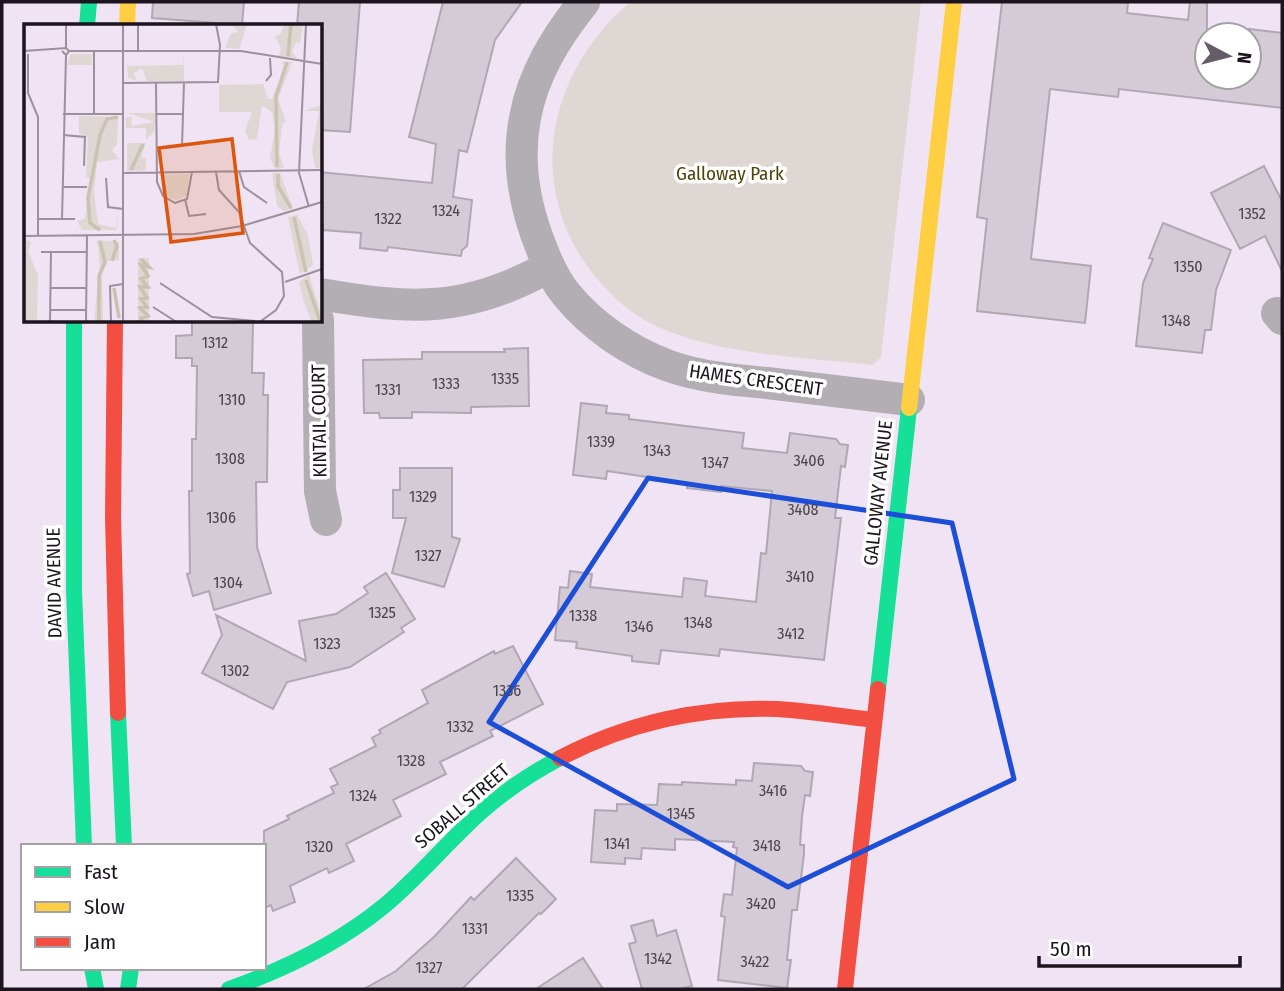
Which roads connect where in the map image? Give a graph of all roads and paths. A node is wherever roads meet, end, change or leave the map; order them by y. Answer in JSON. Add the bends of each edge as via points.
{"nodes":[{"id":1,"x":89,"y":2,"type":"edge"},
{"id":2,"x":128,"y":2,"type":"edge"},
{"id":3,"x":584,"y":2,"type":"edge"},
{"id":4,"x":954,"y":2,"type":"edge"},
{"id":5,"x":88,"y":24,"type":"edge"},
{"id":6,"x":127,"y":24,"type":"edge"},
{"id":7,"x":549,"y":267,"type":"junction"},
{"id":8,"x":322,"y":293,"type":"edge"},
{"id":9,"x":74,"y":322,"type":"edge"},
{"id":10,"x":115,"y":322,"type":"edge"},
{"id":11,"x":318,"y":322,"type":"edge"},
{"id":12,"x":909,"y":400,"type":"junction"},
{"id":13,"x":326,"y":520,"type":"dead end"},
{"id":14,"x":873,"y":720,"type":"junction"},
{"id":15,"x":84,"y":844,"type":"edge"},
{"id":16,"x":124,"y":844,"type":"edge"},
{"id":17,"x":92,"y":970,"type":"edge"},
{"id":18,"x":131,"y":970,"type":"edge"},
{"id":19,"x":96,"y":989,"type":"edge"},
{"id":20,"x":128,"y":989,"type":"edge"},
{"id":21,"x":229,"y":989,"type":"edge"},
{"id":22,"x":845,"y":989,"type":"edge"}],
"edges":[{"from":1,"to":5,"type":"street"},
{"from":2,"to":6,"type":"street"},
{"from":3,"to":7,"type":"street","name":"HAMES CRESCENT","via":[[541,67],[522,135],[524,194]]},
{"from":4,"to":12,"type":"street","name":"GALLOWAY AVENUE"},
{"from":7,"to":8,"type":"street","via":[[500,291],[454,304],[396,304]]},
{"from":7,"to":12,"type":"street","name":"HAMES CRESCENT","via":[[566,294],[595,324],[670,367],[711,377]]},
{"from":9,"to":15,"type":"street","name":"DAVID AVENUE","via":[[74,591]]},
{"from":10,"to":16,"type":"street","via":[[115,615]]},
{"from":11,"to":13,"type":"street","name":"KINTAIL COURT","via":[[319,480]]},
{"from":12,"to":14,"type":"street","name":"GALLOWAY AVENUE"},
{"from":14,"to":21,"type":"street","name":"SOBALL STREET","via":[[792,710],[729,709],[654,721],[582,746],[518,783],[482,811],[370,917],[306,958]]},
{"from":14,"to":22,"type":"street","name":"GALLOWAY AVENUE"},
{"from":17,"to":19,"type":"street"},
{"from":18,"to":20,"type":"street"}]}
